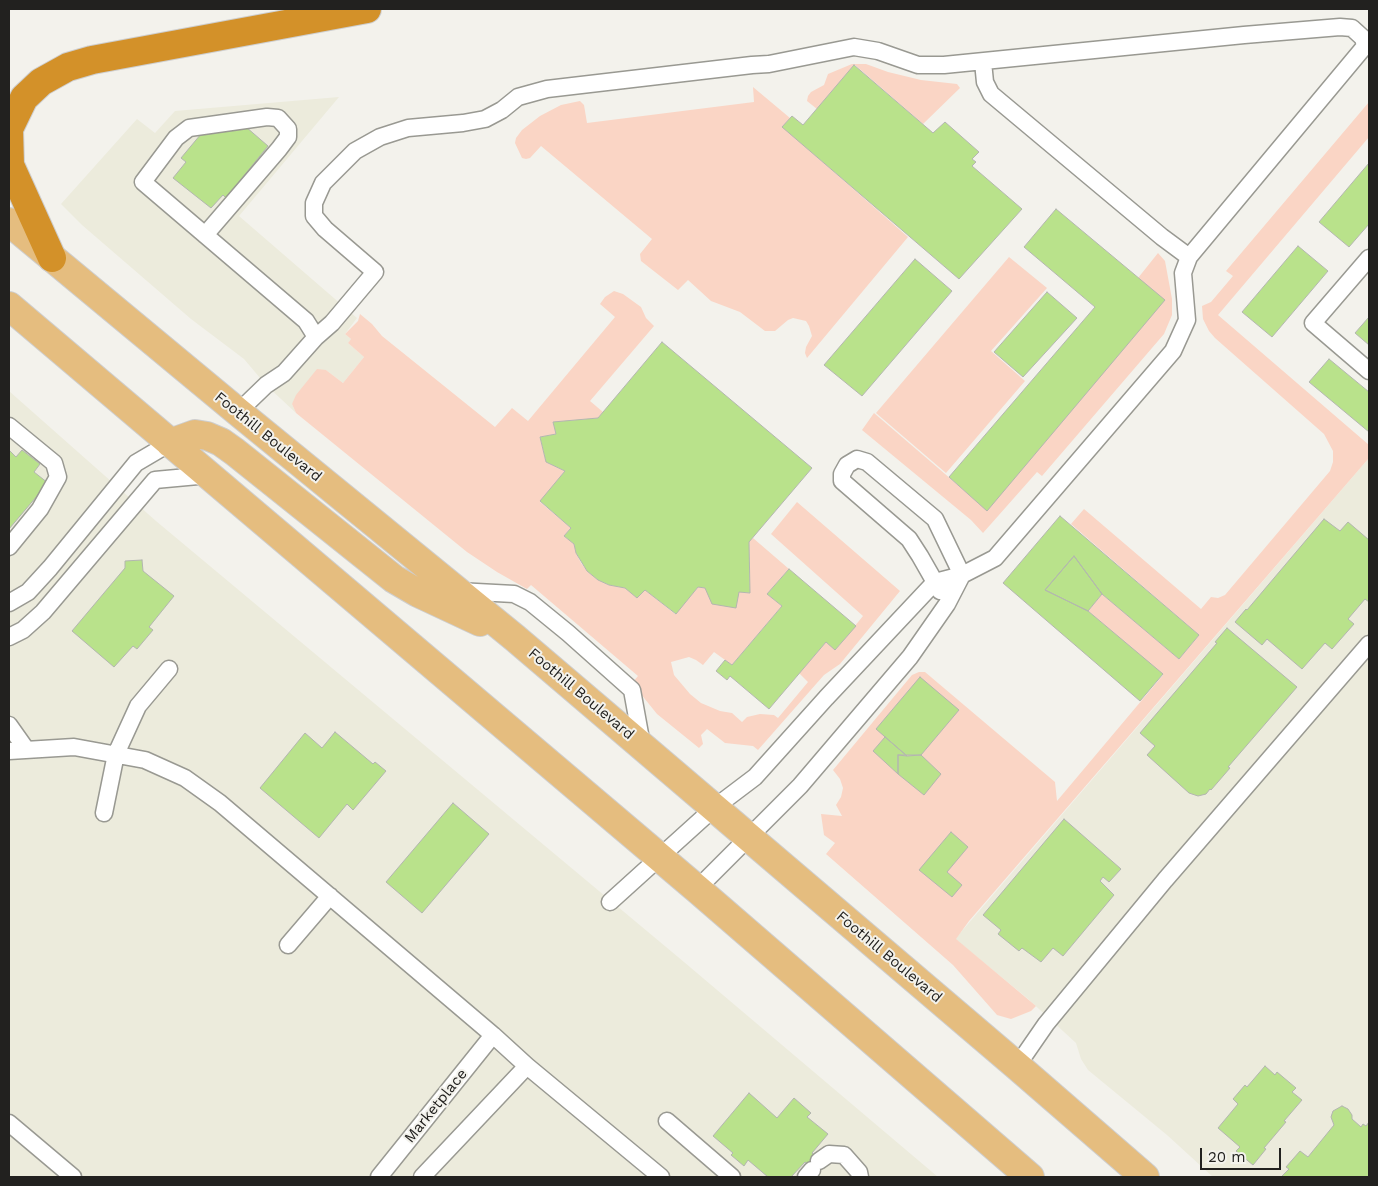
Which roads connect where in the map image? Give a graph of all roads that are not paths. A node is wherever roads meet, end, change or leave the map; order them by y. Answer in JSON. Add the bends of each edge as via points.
{"nodes":[{"id":1,"x":367,"y":9,"type":"edge"},
{"id":2,"x":982,"y":62,"type":"junction"},
{"id":3,"x":9,"y":222,"type":"edge"},
{"id":4,"x":205,"y":235,"type":"junction"},
{"id":5,"x":1189,"y":257,"type":"junction"},
{"id":6,"x":52,"y":258,"type":"junction"},
{"id":7,"x":1369,"y":258,"type":"edge"},
{"id":8,"x":9,"y":306,"type":"edge"},
{"id":9,"x":316,"y":337,"type":"junction"},
{"id":10,"x":1369,"y":371,"type":"edge"},
{"id":11,"x":238,"y":412,"type":"junction"},
{"id":12,"x":9,"y":426,"type":"edge"},
{"id":13,"x":170,"y":443,"type":"junction"},
{"id":14,"x":209,"y":475,"type":"junction"},
{"id":15,"x":9,"y":547,"type":"edge"},
{"id":16,"x":962,"y":575,"type":"junction"},
{"id":17,"x":934,"y":582,"type":"junction"},
{"id":18,"x":456,"y":591,"type":"junction"},
{"id":19,"x":9,"y":603,"type":"edge"},
{"id":20,"x":947,"y":604,"type":"junction"},
{"id":21,"x":16,"y":633,"type":"edge"},
{"id":22,"x":515,"y":638,"type":"junction"},
{"id":23,"x":1369,"y":644,"type":"edge"},
{"id":24,"x":9,"y":645,"type":"edge"},
{"id":25,"x":169,"y":669,"type":"dead end"},
{"id":26,"x":9,"y":725,"type":"edge"},
{"id":27,"x":642,"y":746,"type":"junction"},
{"id":28,"x":26,"y":749,"type":"junction"},
{"id":29,"x":9,"y":750,"type":"edge"},
{"id":30,"x":116,"y":754,"type":"junction"},
{"id":31,"x":714,"y":808,"type":"junction"},
{"id":32,"x":104,"y":813,"type":"dead end"},
{"id":33,"x":749,"y":838,"type":"junction"},
{"id":34,"x":659,"y":857,"type":"junction"},
{"id":35,"x":697,"y":889,"type":"junction"},
{"id":36,"x":330,"y":896,"type":"junction"},
{"id":37,"x":610,"y":902,"type":"dead end"},
{"id":38,"x":288,"y":945,"type":"dead end"},
{"id":39,"x":493,"y":1035,"type":"junction"},
{"id":40,"x":527,"y":1066,"type":"junction"},
{"id":41,"x":1017,"y":1066,"type":"junction"},
{"id":42,"x":667,"y":1121,"type":"dead end"},
{"id":43,"x":9,"y":1123,"type":"edge"},
{"id":44,"x":812,"y":1170,"type":"edge"},
{"id":45,"x":73,"y":1177,"type":"edge"},
{"id":46,"x":379,"y":1177,"type":"edge"},
{"id":47,"x":422,"y":1177,"type":"edge"},
{"id":48,"x":661,"y":1177,"type":"edge"},
{"id":49,"x":732,"y":1177,"type":"edge"},
{"id":50,"x":860,"y":1177,"type":"edge"},
{"id":51,"x":1030,"y":1177,"type":"edge"},
{"id":52,"x":1145,"y":1177,"type":"edge"}],
"edges":[{"from":1,"to":6,"type":"highway","via":[[92,60],[68,67],[41,82],[24,98],[9,129],[10,165]]},
{"from":2,"to":5,"type":"lane","via":[[985,82],[991,94]]},
{"from":2,"to":5,"type":"lane","via":[[1340,27],[1352,28],[1360,34],[1364,38],[1364,46]]},
{"from":2,"to":9,"type":"lane","via":[[918,65],[878,51],[854,47],[769,64],[548,88],[518,97],[485,120],[408,128],[380,137],[355,151],[322,183],[314,204],[314,216],[325,229],[376,272]]},
{"from":3,"to":6,"type":"main road","name":"Foothill Boulevard"},
{"from":4,"to":4,"type":"lane","via":[[288,137],[288,129],[278,118],[189,128],[176,138],[143,182]]},
{"from":4,"to":9,"type":"lane","via":[[306,321]]},
{"from":5,"to":16,"type":"lane","via":[[1183,273],[1187,320],[1173,351],[995,558]]},
{"from":6,"to":11,"type":"main road","name":"Foothill Boulevard"},
{"from":7,"to":10,"type":"lane","via":[[1313,323]]},
{"from":8,"to":13,"type":"main road"},
{"from":9,"to":11,"type":"lane","via":[[284,373]]},
{"from":11,"to":18,"type":"main road","name":"Foothill Boulevard"},
{"from":12,"to":15,"type":"lane","via":[[54,463],[58,477],[40,509]]},
{"from":13,"to":14,"type":"main road"},
{"from":13,"to":19,"type":"lane","via":[[136,464],[50,568],[28,592]]},
{"from":13,"to":22,"type":"main road","via":[[195,434],[221,442],[394,578]]},
{"from":14,"to":21,"type":"lane","via":[[155,480],[43,612]]},
{"from":14,"to":34,"type":"main road"},
{"from":16,"to":17,"type":"lane"},
{"from":16,"to":17,"type":"lane","via":[[935,519],[867,462],[857,459],[847,465],[842,481],[909,539]]},
{"from":16,"to":20,"type":"lane"},
{"from":17,"to":20,"type":"lane"},
{"from":17,"to":31,"type":"lane","via":[[755,777]]},
{"from":18,"to":22,"type":"main road","name":"Foothill Boulevard"},
{"from":18,"to":27,"type":"lane","via":[[514,594],[530,602],[568,633],[632,690]]},
{"from":20,"to":33,"type":"lane","via":[[904,664],[800,786]]},
{"from":21,"to":24,"type":"lane"},
{"from":22,"to":27,"type":"main road","name":"Foothill Boulevard"},
{"from":23,"to":41,"type":"lane","via":[[1165,880],[1046,1024]]},
{"from":25,"to":30,"type":"lane","via":[[138,706]]},
{"from":26,"to":28,"type":"lane"},
{"from":27,"to":31,"type":"main road","name":"Foothill Boulevard"},
{"from":28,"to":29,"type":"lane"},
{"from":28,"to":30,"type":"lane","via":[[74,747]]},
{"from":30,"to":32,"type":"lane"},
{"from":30,"to":36,"type":"lane","via":[[144,760],[184,778],[220,803]]},
{"from":31,"to":33,"type":"main road","name":"Foothill Boulevard"},
{"from":31,"to":34,"type":"lane"},
{"from":33,"to":35,"type":"lane"},
{"from":33,"to":41,"type":"main road","name":"Foothill Boulevard"},
{"from":34,"to":35,"type":"main road"},
{"from":34,"to":37,"type":"lane"},
{"from":35,"to":51,"type":"main road"},
{"from":36,"to":38,"type":"lane"},
{"from":36,"to":39,"type":"lane"},
{"from":39,"to":40,"type":"lane"},
{"from":39,"to":46,"type":"lane","name":"Marketplace"},
{"from":40,"to":47,"type":"lane"},
{"from":40,"to":48,"type":"lane"},
{"from":41,"to":52,"type":"main road","name":"Foothill Boulevard"},
{"from":42,"to":49,"type":"lane"},
{"from":43,"to":45,"type":"lane"},
{"from":44,"to":50,"type":"lane","via":[[829,1154],[844,1155]]}]}
